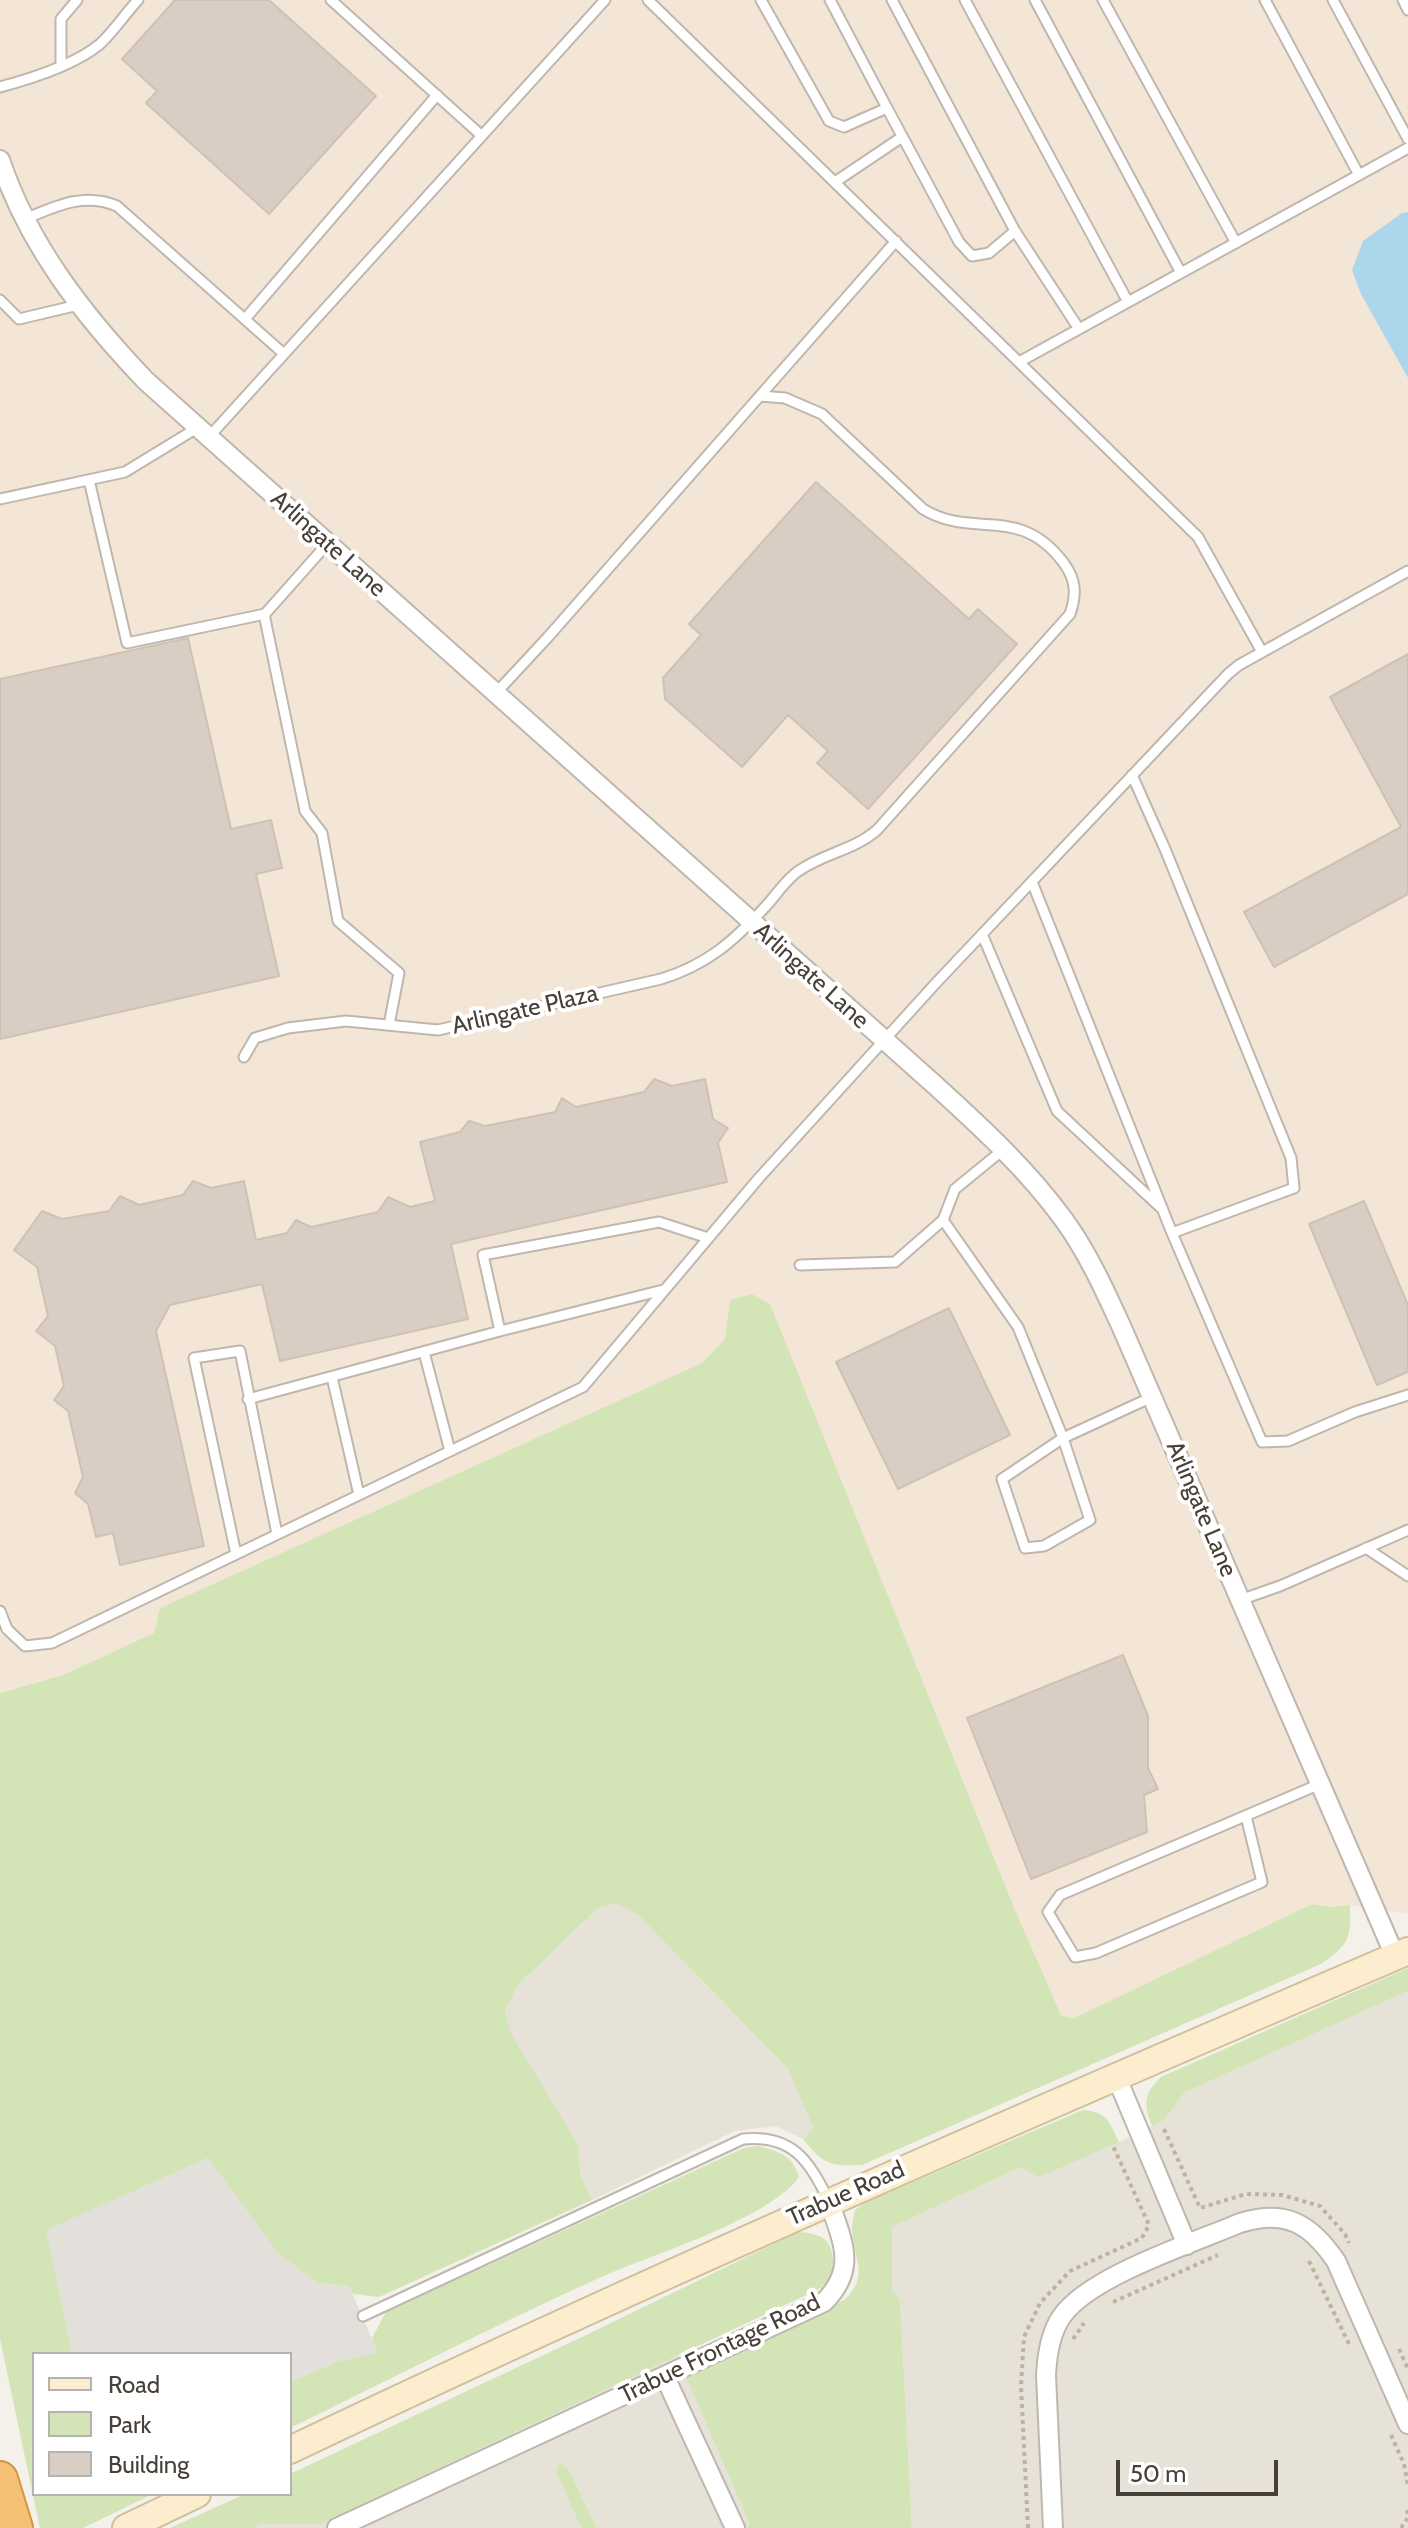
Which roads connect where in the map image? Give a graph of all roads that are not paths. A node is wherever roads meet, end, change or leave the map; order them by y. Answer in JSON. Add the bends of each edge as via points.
{"nodes":[{"id":1,"x":77,"y":0,"type":"edge"},
{"id":2,"x":138,"y":0,"type":"edge"},
{"id":3,"x":331,"y":0,"type":"edge"},
{"id":4,"x":605,"y":0,"type":"edge"},
{"id":5,"x":648,"y":0,"type":"edge"},
{"id":6,"x":761,"y":0,"type":"edge"},
{"id":7,"x":830,"y":0,"type":"edge"},
{"id":8,"x":892,"y":0,"type":"edge"},
{"id":9,"x":965,"y":0,"type":"edge"},
{"id":10,"x":1035,"y":0,"type":"edge"},
{"id":11,"x":1103,"y":0,"type":"edge"},
{"id":12,"x":1265,"y":0,"type":"edge"},
{"id":13,"x":1333,"y":0,"type":"edge"},
{"id":14,"x":1403,"y":0,"type":"edge"},
{"id":15,"x":1408,"y":10,"type":"edge"},
{"id":16,"x":61,"y":64,"type":"junction"},
{"id":17,"x":0,"y":87,"type":"edge"},
{"id":18,"x":437,"y":95,"type":"junction"},
{"id":19,"x":887,"y":108,"type":"junction"},
{"id":20,"x":482,"y":136,"type":"junction"},
{"id":21,"x":902,"y":137,"type":"junction"},
{"id":22,"x":1408,"y":139,"type":"edge"},
{"id":23,"x":1408,"y":148,"type":"edge"},
{"id":24,"x":0,"y":160,"type":"edge"},
{"id":25,"x":1359,"y":175,"type":"junction"},
{"id":26,"x":835,"y":182,"type":"junction"},
{"id":27,"x":25,"y":219,"type":"junction"},
{"id":28,"x":1015,"y":231,"type":"junction"},
{"id":29,"x":896,"y":241,"type":"junction"},
{"id":30,"x":1236,"y":243,"type":"junction"},
{"id":31,"x":1181,"y":273,"type":"junction"},
{"id":32,"x":0,"y":300,"type":"edge"},
{"id":33,"x":1128,"y":302,"type":"junction"},
{"id":34,"x":78,"y":305,"type":"junction"},
{"id":35,"x":245,"y":319,"type":"junction"},
{"id":36,"x":1079,"y":329,"type":"junction"},
{"id":37,"x":284,"y":354,"type":"junction"},
{"id":38,"x":1019,"y":362,"type":"junction"},
{"id":39,"x":760,"y":396,"type":"junction"},
{"id":40,"x":203,"y":433,"type":"junction"},
{"id":41,"x":89,"y":480,"type":"junction"},
{"id":42,"x":0,"y":499,"type":"edge"},
{"id":43,"x":328,"y":543,"type":"junction"},
{"id":44,"x":1408,"y":571,"type":"edge"},
{"id":45,"x":264,"y":614,"type":"junction"},
{"id":46,"x":1262,"y":652,"type":"junction"},
{"id":47,"x":496,"y":693,"type":"junction"},
{"id":48,"x":1132,"y":775,"type":"junction"},
{"id":49,"x":1032,"y":882,"type":"junction"},
{"id":50,"x":751,"y":922,"type":"junction"},
{"id":51,"x":982,"y":934,"type":"junction"},
{"id":52,"x":389,"y":1025,"type":"junction"},
{"id":53,"x":885,"y":1041,"type":"junction"},
{"id":54,"x":244,"y":1057,"type":"dead end"},
{"id":55,"x":1004,"y":1149,"type":"junction"},
{"id":56,"x":1161,"y":1209,"type":"junction"},
{"id":57,"x":943,"y":1220,"type":"junction"},
{"id":58,"x":1172,"y":1233,"type":"junction"},
{"id":59,"x":708,"y":1238,"type":"junction"},
{"id":60,"x":800,"y":1265,"type":"dead end"},
{"id":61,"x":663,"y":1290,"type":"junction"},
{"id":62,"x":500,"y":1331,"type":"junction"},
{"id":63,"x":424,"y":1352,"type":"junction"},
{"id":64,"x":332,"y":1377,"type":"junction"},
{"id":65,"x":1408,"y":1395,"type":"edge"},
{"id":66,"x":1152,"y":1397,"type":"junction"},
{"id":67,"x":248,"y":1399,"type":"junction"},
{"id":68,"x":1063,"y":1438,"type":"junction"},
{"id":69,"x":450,"y":1451,"type":"junction"},
{"id":70,"x":359,"y":1495,"type":"junction"},
{"id":71,"x":1408,"y":1530,"type":"edge"},
{"id":72,"x":277,"y":1534,"type":"junction"},
{"id":73,"x":1366,"y":1548,"type":"junction"},
{"id":74,"x":236,"y":1554,"type":"junction"},
{"id":75,"x":1408,"y":1576,"type":"edge"},
{"id":76,"x":1240,"y":1600,"type":"junction"},
{"id":77,"x":0,"y":1611,"type":"edge"},
{"id":78,"x":1320,"y":1784,"type":"junction"},
{"id":79,"x":1246,"y":1816,"type":"junction"},
{"id":80,"x":1402,"y":1953,"type":"edge"},
{"id":81,"x":1116,"y":2076,"type":"junction"},
{"id":82,"x":829,"y":2201,"type":"junction"},
{"id":83,"x":1187,"y":2245,"type":"junction"},
{"id":84,"x":363,"y":2316,"type":"dead end"},
{"id":85,"x":665,"y":2377,"type":"junction"},
{"id":86,"x":1408,"y":2424,"type":"edge"},
{"id":87,"x":292,"y":2449,"type":"edge"},
{"id":88,"x":0,"y":2479,"type":"edge"},
{"id":89,"x":193,"y":2496,"type":"edge"},
{"id":90,"x":15,"y":2528,"type":"edge"},
{"id":91,"x":126,"y":2528,"type":"edge"},
{"id":92,"x":337,"y":2528,"type":"edge"},
{"id":93,"x":735,"y":2528,"type":"edge"},
{"id":94,"x":1053,"y":2528,"type":"edge"}],
"edges":[{"from":1,"to":16,"type":"lane","via":[[61,19]]},
{"from":2,"to":16,"type":"lane","via":[[99,44]]},
{"from":3,"to":18,"type":"lane"},
{"from":4,"to":20,"type":"lane"},
{"from":5,"to":26,"type":"lane"},
{"from":6,"to":19,"type":"lane","via":[[829,121],[844,127]]},
{"from":7,"to":19,"type":"lane"},
{"from":8,"to":28,"type":"lane"},
{"from":9,"to":33,"type":"lane"},
{"from":10,"to":31,"type":"lane"},
{"from":11,"to":30,"type":"lane"},
{"from":12,"to":25,"type":"lane"},
{"from":13,"to":22,"type":"lane"},
{"from":14,"to":15,"type":"lane"},
{"from":16,"to":17,"type":"lane"},
{"from":18,"to":20,"type":"lane"},
{"from":18,"to":35,"type":"lane"},
{"from":19,"to":21,"type":"lane"},
{"from":20,"to":37,"type":"lane"},
{"from":21,"to":26,"type":"lane"},
{"from":21,"to":28,"type":"lane","via":[[959,242],[972,256],[989,253]]},
{"from":23,"to":25,"type":"lane"},
{"from":24,"to":27,"type":"street","name":"Arlingate Lane"},
{"from":25,"to":30,"type":"lane"},
{"from":26,"to":29,"type":"lane"},
{"from":27,"to":34,"type":"street","name":"Arlingate Lane"},
{"from":27,"to":35,"type":"lane","via":[[74,200],[117,206]]},
{"from":28,"to":36,"type":"lane"},
{"from":29,"to":38,"type":"lane"},
{"from":29,"to":39,"type":"lane"},
{"from":30,"to":31,"type":"lane"},
{"from":31,"to":33,"type":"lane"},
{"from":32,"to":34,"type":"lane","via":[[19,319]]},
{"from":33,"to":36,"type":"lane"},
{"from":34,"to":40,"type":"street","name":"Arlingate Lane","via":[[146,381]]},
{"from":35,"to":37,"type":"lane"},
{"from":36,"to":38,"type":"lane"},
{"from":37,"to":40,"type":"lane"},
{"from":38,"to":46,"type":"lane","via":[[1198,537]]},
{"from":39,"to":47,"type":"lane"},
{"from":39,"to":50,"type":"lane","name":"Arlingate Plaza","via":[[785,398],[822,414],[936,516],[1006,524],[1043,541],[1071,572],[1075,600],[1070,614],[877,830],[797,871]]},
{"from":40,"to":41,"type":"lane","via":[[125,472]]},
{"from":40,"to":43,"type":"street","name":"Arlingate Lane"},
{"from":41,"to":42,"type":"lane"},
{"from":41,"to":45,"type":"lane","via":[[127,643]]},
{"from":43,"to":45,"type":"lane"},
{"from":43,"to":47,"type":"street","name":"Arlingate Lane"},
{"from":44,"to":46,"type":"lane"},
{"from":45,"to":52,"type":"lane","via":[[305,811],[322,833],[338,921],[399,973]]},
{"from":46,"to":48,"type":"lane","via":[[1228,674]]},
{"from":47,"to":50,"type":"street","name":"Arlingate Lane"},
{"from":48,"to":49,"type":"lane"},
{"from":48,"to":58,"type":"lane","via":[[1291,1158],[1294,1188]]},
{"from":49,"to":51,"type":"lane"},
{"from":49,"to":56,"type":"lane"},
{"from":50,"to":52,"type":"lane","name":"Arlingate Plaza","via":[[705,962],[661,979],[438,1030]]},
{"from":50,"to":53,"type":"street","name":"Arlingate Lane"},
{"from":51,"to":53,"type":"lane"},
{"from":51,"to":56,"type":"lane","via":[[1057,1111]]},
{"from":52,"to":54,"type":"lane","name":"Arlingate Plaza","via":[[346,1021],[288,1028],[255,1038]]},
{"from":53,"to":55,"type":"street","name":"Arlingate Lane"},
{"from":53,"to":59,"type":"lane"},
{"from":55,"to":57,"type":"lane","via":[[955,1189]]},
{"from":55,"to":66,"type":"street","name":"Arlingate Lane","via":[[1065,1222],[1096,1273]]},
{"from":56,"to":58,"type":"lane"},
{"from":57,"to":60,"type":"lane","via":[[895,1262]]},
{"from":57,"to":68,"type":"lane","via":[[1018,1327]]},
{"from":58,"to":65,"type":"lane","via":[[1262,1442],[1288,1441]]},
{"from":59,"to":61,"type":"lane"},
{"from":59,"to":62,"type":"lane","via":[[659,1222],[483,1255]]},
{"from":61,"to":62,"type":"lane"},
{"from":61,"to":69,"type":"lane","via":[[583,1387]]},
{"from":62,"to":63,"type":"lane"},
{"from":63,"to":64,"type":"lane"},
{"from":63,"to":69,"type":"lane"},
{"from":64,"to":67,"type":"lane"},
{"from":64,"to":70,"type":"lane"},
{"from":66,"to":68,"type":"lane"},
{"from":66,"to":76,"type":"street","name":"Arlingate Lane"},
{"from":67,"to":72,"type":"lane"},
{"from":67,"to":74,"type":"lane","via":[[240,1351],[194,1358]]},
{"from":68,"to":68,"type":"lane","via":[[1002,1479],[1025,1548],[1044,1546],[1090,1520]]},
{"from":69,"to":70,"type":"lane"},
{"from":70,"to":72,"type":"lane"},
{"from":71,"to":73,"type":"lane"},
{"from":72,"to":74,"type":"lane"},
{"from":73,"to":75,"type":"lane"},
{"from":73,"to":76,"type":"lane"},
{"from":74,"to":77,"type":"lane","via":[[52,1643],[25,1646],[7,1629]]},
{"from":76,"to":78,"type":"street","name":"Arlingate Lane"},
{"from":78,"to":79,"type":"lane"},
{"from":78,"to":80,"type":"street","name":"Arlingate Lane"},
{"from":79,"to":79,"type":"lane","via":[[1060,1895],[1048,1912],[1075,1957],[1096,1953],[1262,1882]]},
{"from":80,"to":81,"type":"main road","name":"Trabue Road"},
{"from":81,"to":82,"type":"main road","name":"Trabue Road"},
{"from":81,"to":83,"type":"street"},
{"from":82,"to":84,"type":"lane","name":"Trabue Frontage Road","via":[[801,2155],[763,2137],[743,2139]]},
{"from":82,"to":85,"type":"street","name":"Trabue Frontage Road","via":[[844,2246],[841,2282],[833,2293],[811,2309]]},
{"from":82,"to":87,"type":"main road","name":"Trabue Road"},
{"from":83,"to":86,"type":"street","via":[[1259,2217],[1297,2222],[1312,2232],[1336,2261]]},
{"from":83,"to":94,"type":"street","via":[[1089,2289],[1056,2327],[1046,2375]]},
{"from":85,"to":92,"type":"street","name":"Trabue Frontage Road"},
{"from":85,"to":93,"type":"street"},
{"from":88,"to":90,"type":"highway"},
{"from":89,"to":91,"type":"main road"}]}
